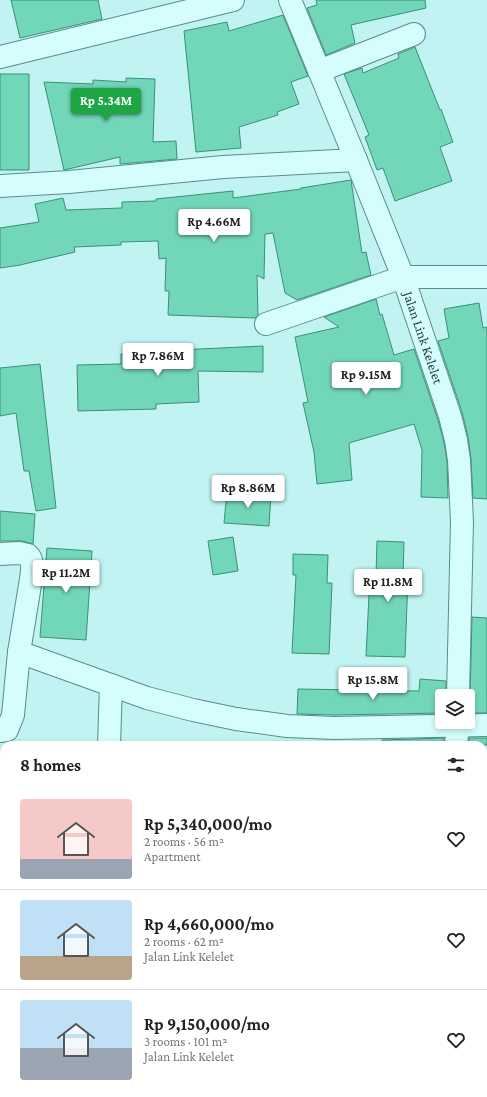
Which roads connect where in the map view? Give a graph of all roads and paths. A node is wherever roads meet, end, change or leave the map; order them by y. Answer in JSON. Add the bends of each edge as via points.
{"nodes":[{"id":1,"x":233,"y":0,"type":"edge"},
{"id":2,"x":290,"y":0,"type":"edge"},
{"id":3,"x":414,"y":34,"type":"dead end"},
{"id":4,"x":0,"y":57,"type":"edge"},
{"id":5,"x":319,"y":71,"type":"junction"},
{"id":6,"x":356,"y":160,"type":"junction"},
{"id":7,"x":0,"y":186,"type":"edge"},
{"id":8,"x":403,"y":277,"type":"junction"},
{"id":9,"x":487,"y":277,"type":"edge"},
{"id":10,"x":266,"y":324,"type":"dead end"},
{"id":11,"x":0,"y":554,"type":"edge"},
{"id":12,"x":19,"y":652,"type":"junction"},
{"id":13,"x":111,"y":686,"type":"junction"},
{"id":14,"x":458,"y":689,"type":"edge"},
{"id":15,"x":487,"y":725,"type":"edge"},
{"id":16,"x":457,"y":731,"type":"edge"},
{"id":17,"x":6,"y":735,"type":"edge"},
{"id":18,"x":109,"y":741,"type":"edge"}],
"edges":[{"from":1,"to":4,"type":"street"},
{"from":2,"to":5,"type":"street","name":"Jalan Link Kelelet"},
{"from":3,"to":5,"type":"street"},
{"from":5,"to":6,"type":"street","name":"Jalan Link Kelelet"},
{"from":6,"to":7,"type":"street","via":[[223,167]]},
{"from":6,"to":8,"type":"street","name":"Jalan Link Kelelet"},
{"from":8,"to":9,"type":"street"},
{"from":8,"to":10,"type":"street"},
{"from":8,"to":14,"type":"street","name":"Jalan Link Kelelet","via":[[450,416],[459,460],[462,522]]},
{"from":11,"to":12,"type":"street","via":[[24,553],[31,559],[31,579]]},
{"from":12,"to":13,"type":"street"},
{"from":12,"to":17,"type":"street","via":[[13,715]]},
{"from":13,"to":16,"type":"street","via":[[193,710],[287,726]]},
{"from":13,"to":18,"type":"street"},
{"from":15,"to":16,"type":"street"}]}
